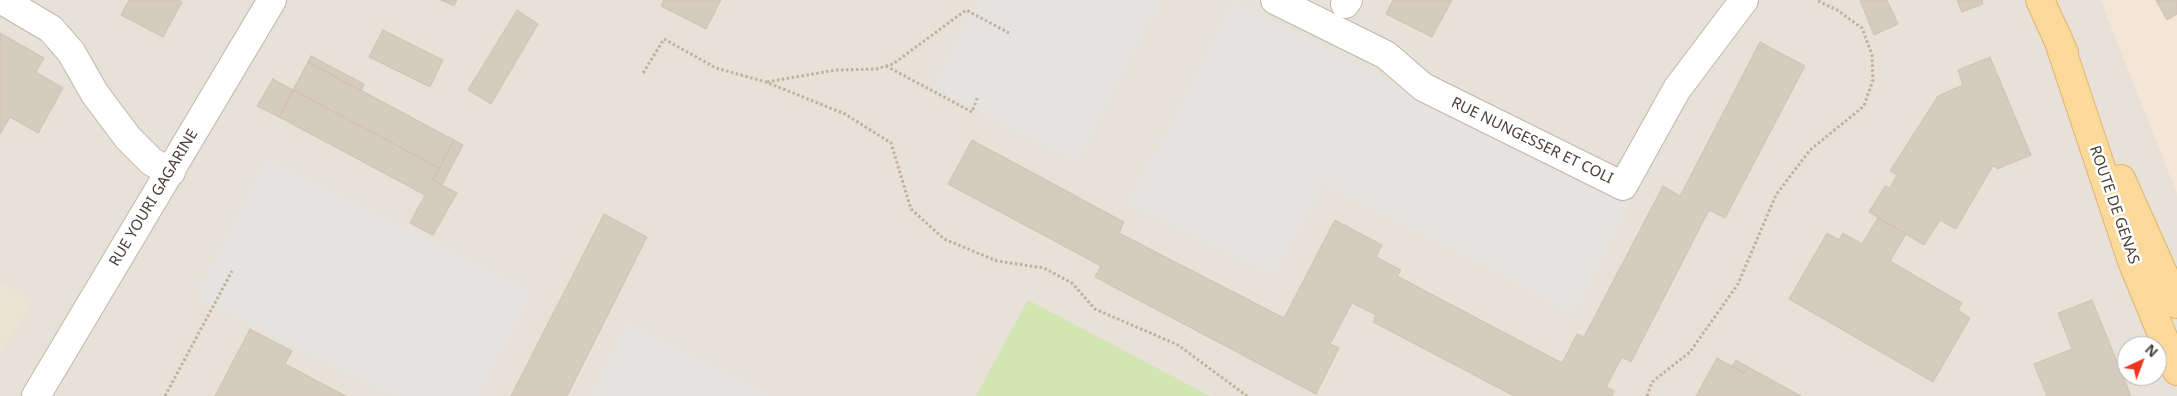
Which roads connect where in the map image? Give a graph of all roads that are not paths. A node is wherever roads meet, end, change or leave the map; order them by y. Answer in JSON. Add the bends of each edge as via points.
{"nodes":[{"id":1,"x":2,"y":0,"type":"edge"},
{"id":2,"x":272,"y":0,"type":"edge"},
{"id":3,"x":1275,"y":0,"type":"edge"},
{"id":4,"x":1744,"y":0,"type":"edge"},
{"id":5,"x":2040,"y":0,"type":"edge"},
{"id":6,"x":2057,"y":36,"type":"junction"},
{"id":7,"x":170,"y":172,"type":"junction"},
{"id":8,"x":2132,"y":261,"type":"junction"},
{"id":9,"x":2177,"y":304,"type":"edge"},
{"id":10,"x":2177,"y":338,"type":"edge"},
{"id":11,"x":2177,"y":371,"type":"edge"},
{"id":12,"x":36,"y":396,"type":"edge"}],
"edges":[{"from":1,"to":7,"type":"street","via":[[51,29],[71,52],[95,94],[128,138],[152,162]]},
{"from":2,"to":7,"type":"street","name":"RUE YOURI GAGARINE"},
{"from":3,"to":4,"type":"street","name":"RUE NUNGESSER ET COLI","via":[[1386,56],[1423,87],[1624,186],[1677,89]]},
{"from":5,"to":6,"type":"main road","name":"ROUTE DE GENAS"},
{"from":6,"to":8,"type":"main road","name":"ROUTE DE GENAS"},
{"from":6,"to":9,"type":"main road","name":"ROUTE DE GENAS"},
{"from":7,"to":12,"type":"street","name":"RUE YOURI GAGARINE"},
{"from":8,"to":10,"type":"street","via":[[2167,315]]},
{"from":8,"to":11,"type":"main road","name":"ROUTE DE GENAS"}]}
